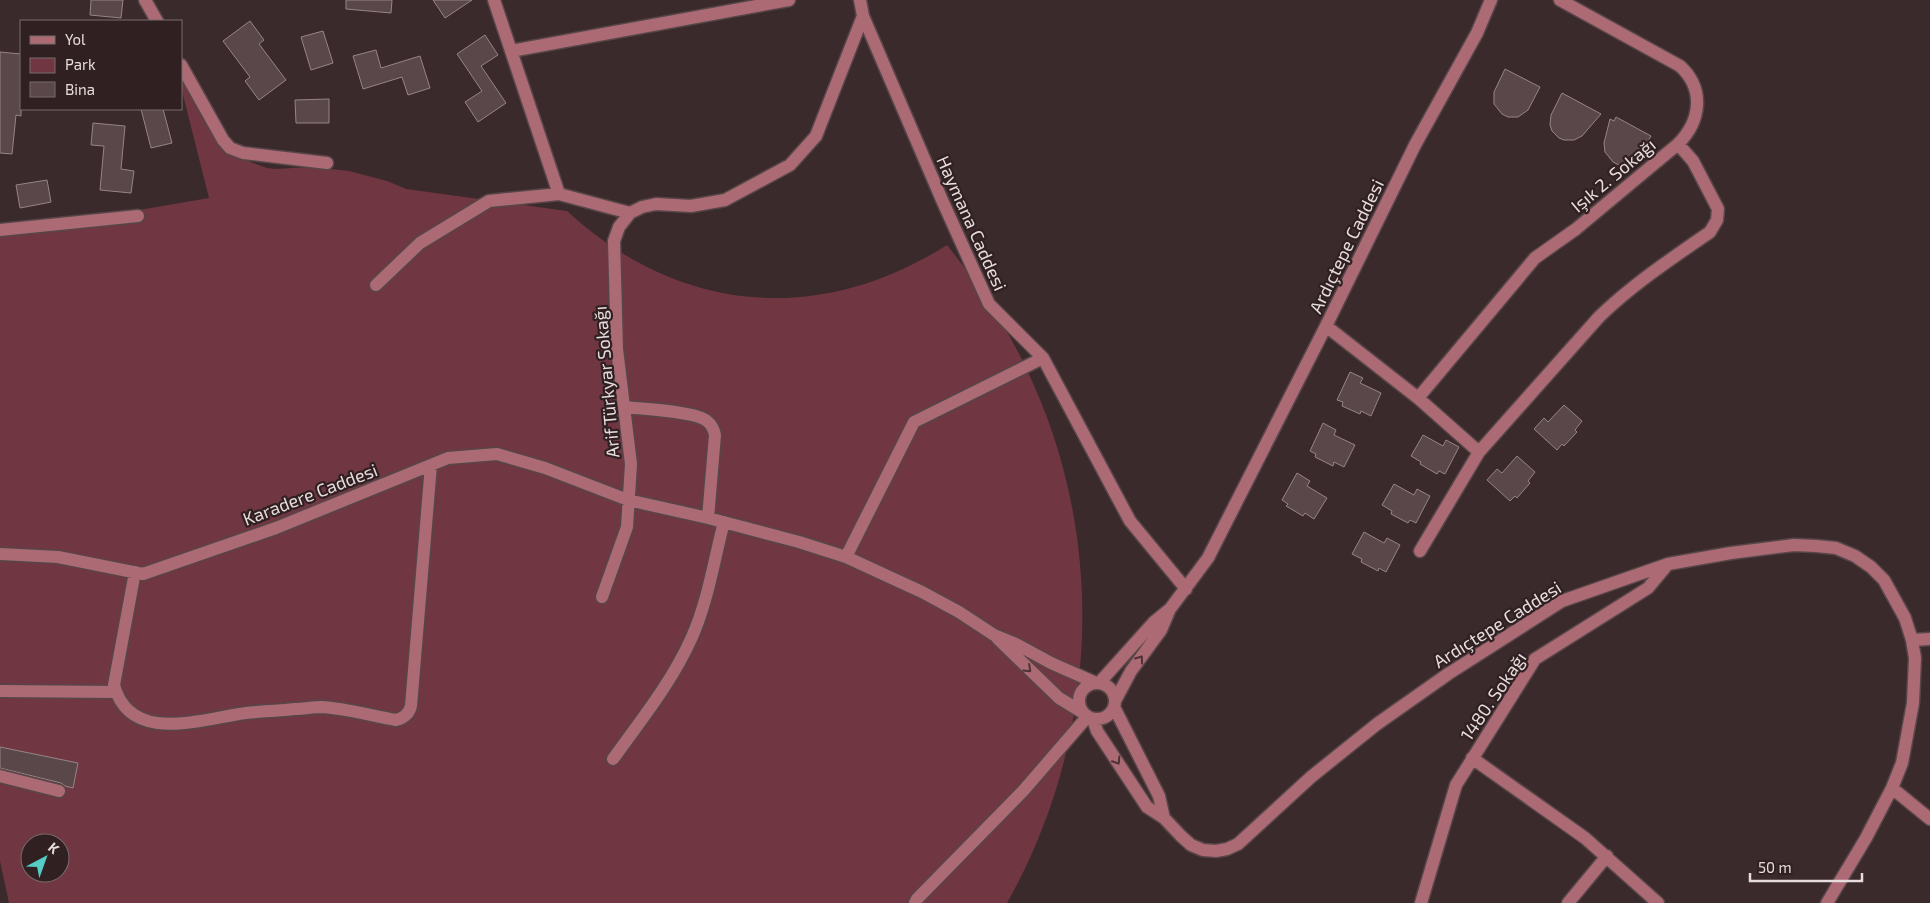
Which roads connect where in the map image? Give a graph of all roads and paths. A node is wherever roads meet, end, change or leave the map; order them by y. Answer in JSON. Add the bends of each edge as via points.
{"nodes":[{"id":1,"x":145,"y":0,"type":"edge"},
{"id":2,"x":494,"y":0,"type":"edge"},
{"id":3,"x":789,"y":0,"type":"edge"},
{"id":4,"x":860,"y":0,"type":"edge"},
{"id":5,"x":1491,"y":0,"type":"edge"},
{"id":6,"x":1560,"y":0,"type":"edge"},
{"id":7,"x":863,"y":16,"type":"junction"},
{"id":8,"x":156,"y":20,"type":"edge"},
{"id":9,"x":511,"y":51,"type":"junction"},
{"id":10,"x":182,"y":67,"type":"edge"},
{"id":11,"x":1678,"y":144,"type":"junction"},
{"id":12,"x":327,"y":163,"type":"dead end"},
{"id":13,"x":559,"y":194,"type":"junction"},
{"id":14,"x":630,"y":213,"type":"junction"},
{"id":15,"x":138,"y":216,"type":"dead end"},
{"id":16,"x":0,"y":230,"type":"edge"},
{"id":17,"x":376,"y":285,"type":"dead end"},
{"id":18,"x":1326,"y":326,"type":"junction"},
{"id":19,"x":1043,"y":358,"type":"junction"},
{"id":20,"x":1418,"y":398,"type":"junction"},
{"id":21,"x":624,"y":407,"type":"junction"},
{"id":22,"x":1479,"y":452,"type":"junction"},
{"id":23,"x":431,"y":465,"type":"junction"},
{"id":24,"x":628,"y":500,"type":"junction"},
{"id":25,"x":708,"y":518,"type":"junction"},
{"id":26,"x":724,"y":522,"type":"junction"},
{"id":27,"x":1420,"y":551,"type":"dead end"},
{"id":28,"x":0,"y":554,"type":"edge"},
{"id":29,"x":846,"y":557,"type":"junction"},
{"id":30,"x":1668,"y":564,"type":"junction"},
{"id":31,"x":134,"y":572,"type":"junction"},
{"id":32,"x":1186,"y":588,"type":"junction"},
{"id":33,"x":602,"y":597,"type":"dead end"},
{"id":34,"x":1170,"y":609,"type":"junction"},
{"id":35,"x":994,"y":635,"type":"junction"},
{"id":36,"x":1930,"y":639,"type":"edge"},
{"id":37,"x":1912,"y":640,"type":"junction"},
{"id":38,"x":1097,"y":682,"type":"junction"},
{"id":39,"x":0,"y":691,"type":"edge"},
{"id":40,"x":116,"y":692,"type":"junction"},
{"id":41,"x":1115,"y":704,"type":"junction"},
{"id":42,"x":1088,"y":716,"type":"junction"},
{"id":43,"x":1472,"y":758,"type":"junction"},
{"id":44,"x":613,"y":759,"type":"dead end"},
{"id":45,"x":0,"y":776,"type":"edge"},
{"id":46,"x":1892,"y":788,"type":"junction"},
{"id":47,"x":59,"y":791,"type":"dead end"},
{"id":48,"x":1164,"y":818,"type":"junction"},
{"id":49,"x":1930,"y":819,"type":"edge"},
{"id":50,"x":1607,"y":856,"type":"junction"},
{"id":51,"x":915,"y":903,"type":"edge"},
{"id":52,"x":1421,"y":903,"type":"edge"},
{"id":53,"x":1568,"y":903,"type":"edge"},
{"id":54,"x":1658,"y":903,"type":"edge"},
{"id":55,"x":1827,"y":903,"type":"edge"}],
"edges":[{"from":1,"to":8,"type":"street"},
{"from":2,"to":9,"type":"street"},
{"from":3,"to":9,"type":"street"},
{"from":4,"to":7,"type":"street","name":"Haymana Caddesi"},
{"from":5,"to":18,"type":"street","name":"Ardıçtepe Caddesi"},
{"from":6,"to":11,"type":"street","name":"Işık 2. Sokağı","via":[[1680,66],[1688,74],[1698,107],[1692,128]]},
{"from":7,"to":14,"type":"street","via":[[816,136],[790,165],[725,200],[691,206],[656,204]]},
{"from":7,"to":19,"type":"street","name":"Haymana Caddesi","via":[[989,304]]},
{"from":9,"to":13,"type":"street"},
{"from":10,"to":12,"type":"street","via":[[222,140],[230,148],[243,153]]},
{"from":11,"to":20,"type":"street","name":"Işık 2. Sokağı","via":[[1535,258]]},
{"from":11,"to":22,"type":"street","via":[[1693,161],[1718,209],[1714,226],[1612,304]]},
{"from":13,"to":14,"type":"street"},
{"from":13,"to":17,"type":"street","via":[[489,201],[420,243]]},
{"from":14,"to":21,"type":"street","name":"Arif Türkyar Sokağı","via":[[619,227],[614,241],[617,349]]},
{"from":15,"to":16,"type":"street"},
{"from":18,"to":20,"type":"street"},
{"from":18,"to":32,"type":"street","name":"Ardıçtepe Caddesi","via":[[1208,558]]},
{"from":19,"to":29,"type":"street","via":[[914,422]]},
{"from":19,"to":32,"type":"street","name":"Haymana Caddesi","via":[[1130,521]]},
{"from":20,"to":22,"type":"street"},
{"from":21,"to":24,"type":"street","name":"Arif Türkyar Sokağı","via":[[631,464]]},
{"from":21,"to":25,"type":"street","via":[[685,414],[702,418],[712,426],[715,435]]},
{"from":22,"to":27,"type":"street"},
{"from":23,"to":24,"type":"street","name":"Karadere Caddesi","via":[[448,458],[497,454]]},
{"from":23,"to":31,"type":"street","name":"Karadere Caddesi","via":[[276,528],[143,574]]},
{"from":23,"to":40,"type":"street","via":[[410,706],[404,717],[396,720],[321,707],[246,713],[180,725],[140,719],[122,705]]},
{"from":24,"to":25,"type":"street","name":"Karadere Caddesi"},
{"from":24,"to":33,"type":"street","name":"Arif Türkyar Sokağı","via":[[627,527]]},
{"from":25,"to":26,"type":"street","name":"Karadere Caddesi"},
{"from":26,"to":29,"type":"street","name":"Karadere Caddesi"},
{"from":26,"to":44,"type":"street","via":[[692,636],[672,676]]},
{"from":28,"to":31,"type":"street","name":"Karadere Caddesi","via":[[58,557]]},
{"from":29,"to":35,"type":"street","name":"Karadere Caddesi","via":[[922,592]]},
{"from":30,"to":37,"type":"street","name":"Ardıçtepe Caddesi","via":[[1794,545],[1836,548],[1863,561],[1884,580],[1905,618]]},
{"from":30,"to":43,"type":"street","name":"1480. Sokağı","via":[[1648,588],[1535,659]]},
{"from":30,"to":48,"type":"street","name":"Ardıçtepe Caddesi","via":[[1562,601],[1448,674],[1344,750],[1238,844],[1221,850],[1203,850],[1181,836]]},
{"from":31,"to":40,"type":"street","via":[[114,685]]},
{"from":32,"to":34,"type":"street","name":"Ardıçtepe Caddesi"},
{"from":34,"to":38,"type":"street","name":"Ardıçtepe Caddesi"},
{"from":41,"to":34,"type":"street","name":"Ardıçtepe Caddesi","one_way":true,"via":[[1131,671],[1161,630]]},
{"from":35,"to":38,"type":"street","via":[[1058,667]]},
{"from":35,"to":42,"type":"street","one_way":true,"via":[[1059,698]]},
{"from":36,"to":37,"type":"street"},
{"from":37,"to":46,"type":"street","name":"Ardıçtepe Caddesi","via":[[1915,658],[1913,703],[1902,763]]},
{"from":38,"to":41,"type":"street","via":[[1111,689]]},
{"from":38,"to":42,"type":"street","via":[[1087,684],[1079,694],[1079,707]]},
{"from":39,"to":40,"type":"street"},
{"from":41,"to":42,"type":"street","via":[[1106,717]]},
{"from":41,"to":48,"type":"street","name":"Ardıçtepe Caddesi","via":[[1159,796]]},
{"from":42,"to":48,"type":"street","name":"Ardıçtepe Caddesi","one_way":true,"via":[[1147,807]]},
{"from":42,"to":51,"type":"street","via":[[1023,791]]},
{"from":43,"to":50,"type":"street"},
{"from":43,"to":52,"type":"street","name":"1480. Sokağı","via":[[1456,785]]},
{"from":45,"to":47,"type":"street"},
{"from":46,"to":49,"type":"street"},
{"from":46,"to":55,"type":"street","name":"Ardıçtepe Caddesi"},
{"from":50,"to":53,"type":"street"},
{"from":50,"to":54,"type":"street"}]}
